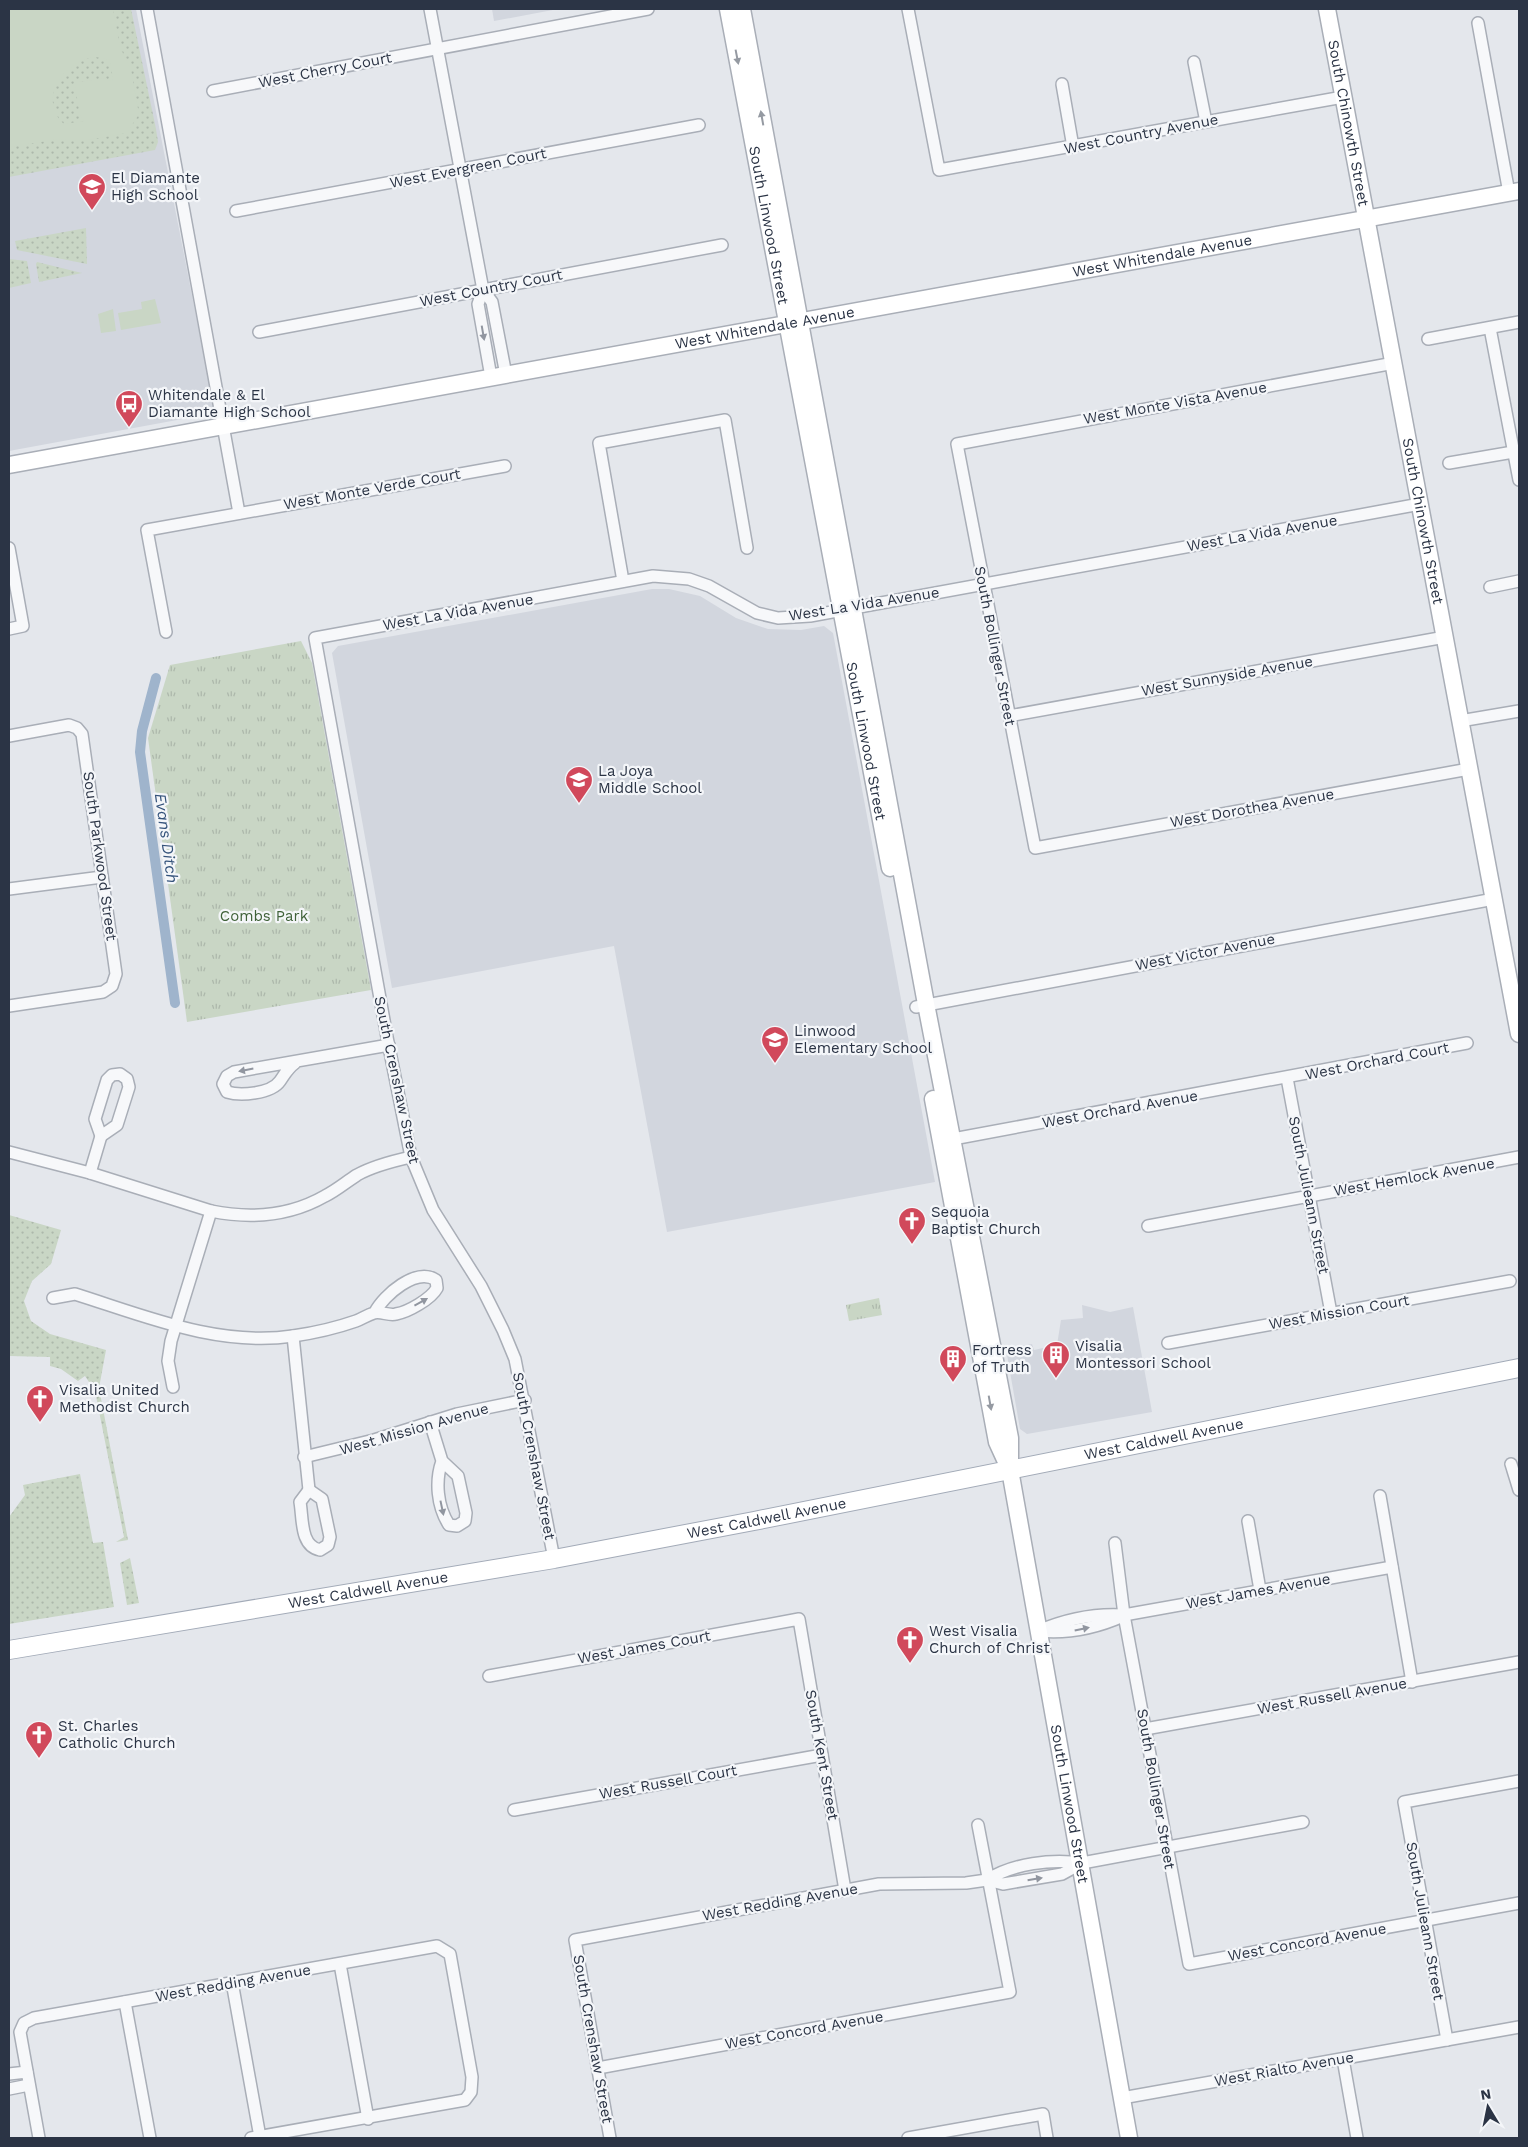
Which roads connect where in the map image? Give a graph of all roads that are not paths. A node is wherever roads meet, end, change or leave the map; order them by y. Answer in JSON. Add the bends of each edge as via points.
{"nodes":[{"id":1,"x":147,"y":9,"type":"edge"},
{"id":2,"x":430,"y":9,"type":"edge"},
{"id":3,"x":648,"y":9,"type":"edge"},
{"id":4,"x":728,"y":9,"type":"edge"},
{"id":5,"x":742,"y":9,"type":"edge"},
{"id":6,"x":908,"y":9,"type":"edge"},
{"id":7,"x":1327,"y":9,"type":"edge"},
{"id":8,"x":1478,"y":23,"type":"dead end"},
{"id":9,"x":437,"y":48,"type":"junction"},
{"id":10,"x":1194,"y":62,"type":"dead end"},
{"id":11,"x":1062,"y":84,"type":"dead end"},
{"id":12,"x":213,"y":91,"type":"dead end"},
{"id":13,"x":1343,"y":97,"type":"junction"},
{"id":14,"x":1206,"y":122,"type":"junction"},
{"id":15,"x":699,"y":125,"type":"dead end"},
{"id":16,"x":1073,"y":147,"type":"junction"},
{"id":17,"x":460,"y":169,"type":"junction"},
{"id":18,"x":1514,"y":192,"type":"edge"},
{"id":19,"x":236,"y":211,"type":"dead end"},
{"id":20,"x":1366,"y":218,"type":"junction"},
{"id":21,"x":722,"y":245,"type":"dead end"},
{"id":22,"x":483,"y":290,"type":"junction"},
{"id":23,"x":793,"y":322,"type":"junction"},
{"id":24,"x":1519,"y":322,"type":"edge"},
{"id":25,"x":1490,"y":328,"type":"junction"},
{"id":26,"x":259,"y":332,"type":"dead end"},
{"id":27,"x":1428,"y":339,"type":"dead end"},
{"id":28,"x":1394,"y":363,"type":"junction"},
{"id":29,"x":498,"y":376,"type":"junction"},
{"id":30,"x":224,"y":426,"type":"junction"},
{"id":31,"x":957,"y":444,"type":"joint"},
{"id":32,"x":1517,"y":451,"type":"edge"},
{"id":33,"x":1449,"y":462,"type":"dead end"},
{"id":34,"x":9,"y":464,"type":"edge"},
{"id":35,"x":505,"y":466,"type":"dead end"},
{"id":36,"x":1519,"y":480,"type":"edge"},
{"id":37,"x":1420,"y":504,"type":"junction"},
{"id":38,"x":239,"y":513,"type":"junction"},
{"id":39,"x":9,"y":548,"type":"edge"},
{"id":40,"x":747,"y":548,"type":"dead end"},
{"id":41,"x":623,"y":581,"type":"junction"},
{"id":42,"x":1519,"y":581,"type":"edge"},
{"id":43,"x":983,"y":585,"type":"junction"},
{"id":44,"x":1490,"y":587,"type":"dead end"},
{"id":45,"x":847,"y":609,"type":"junction"},
{"id":46,"x":9,"y":628,"type":"edge"},
{"id":47,"x":166,"y":632,"type":"dead end"},
{"id":48,"x":1445,"y":637,"type":"junction"},
{"id":49,"x":315,"y":638,"type":"joint"},
{"id":50,"x":1519,"y":711,"type":"edge"},
{"id":51,"x":1009,"y":716,"type":"junction"},
{"id":52,"x":1460,"y":721,"type":"junction"},
{"id":53,"x":9,"y":736,"type":"edge"},
{"id":54,"x":1469,"y":769,"type":"junction"},
{"id":55,"x":872,"y":779,"type":"junction"},
{"id":56,"x":1035,"y":848,"type":"joint"},
{"id":57,"x":102,"y":877,"type":"junction"},
{"id":58,"x":903,"y":878,"type":"junction"},
{"id":59,"x":9,"y":889,"type":"edge"},
{"id":60,"x":1494,"y":899,"type":"junction"},
{"id":61,"x":921,"y":1005,"type":"junction"},
{"id":62,"x":9,"y":1006,"type":"edge"},
{"id":63,"x":1519,"y":1034,"type":"edge"},
{"id":64,"x":1467,"y":1043,"type":"dead end"},
{"id":65,"x":389,"y":1045,"type":"junction"},
{"id":66,"x":295,"y":1063,"type":"junction"},
{"id":67,"x":928,"y":1071,"type":"junction"},
{"id":68,"x":1287,"y":1078,"type":"junction"},
{"id":69,"x":101,"y":1136,"type":"junction"},
{"id":70,"x":953,"y":1140,"type":"junction"},
{"id":71,"x":9,"y":1152,"type":"edge"},
{"id":72,"x":411,"y":1156,"type":"junction"},
{"id":73,"x":1519,"y":1157,"type":"edge"},
{"id":74,"x":90,"y":1173,"type":"junction"},
{"id":75,"x":1309,"y":1196,"type":"junction"},
{"id":76,"x":211,"y":1211,"type":"junction"},
{"id":77,"x":1148,"y":1226,"type":"dead end"},
{"id":78,"x":1510,"y":1281,"type":"dead end"},
{"id":79,"x":54,"y":1298,"type":"dead end"},
{"id":80,"x":375,"y":1312,"type":"junction"},
{"id":81,"x":1331,"y":1313,"type":"junction"},
{"id":82,"x":176,"y":1326,"type":"junction"},
{"id":83,"x":293,"y":1336,"type":"junction"},
{"id":84,"x":1168,"y":1343,"type":"dead end"},
{"id":85,"x":1519,"y":1368,"type":"edge"},
{"id":86,"x":172,"y":1387,"type":"dead end"},
{"id":87,"x":524,"y":1400,"type":"junction"},
{"id":88,"x":430,"y":1422,"type":"junction"},
{"id":89,"x":304,"y":1457,"type":"junction"},
{"id":90,"x":442,"y":1461,"type":"junction"},
{"id":91,"x":1511,"y":1464,"type":"dead end"},
{"id":92,"x":1010,"y":1470,"type":"junction"},
{"id":93,"x":309,"y":1490,"type":"junction"},
{"id":94,"x":1519,"y":1490,"type":"edge"},
{"id":95,"x":1380,"y":1496,"type":"dead end"},
{"id":96,"x":1248,"y":1521,"type":"dead end"},
{"id":97,"x":1115,"y":1543,"type":"dead end"},
{"id":98,"x":554,"y":1559,"type":"junction"},
{"id":99,"x":1392,"y":1567,"type":"junction"},
{"id":100,"x":1260,"y":1590,"type":"junction"},
{"id":101,"x":1124,"y":1615,"type":"junction"},
{"id":102,"x":799,"y":1619,"type":"joint"},
{"id":103,"x":1038,"y":1630,"type":"junction"},
{"id":104,"x":9,"y":1650,"type":"edge"},
{"id":105,"x":1519,"y":1662,"type":"edge"},
{"id":106,"x":489,"y":1676,"type":"dead end"},
{"id":107,"x":1412,"y":1682,"type":"junction"},
{"id":108,"x":1145,"y":1729,"type":"junction"},
{"id":109,"x":822,"y":1755,"type":"junction"},
{"id":110,"x":1519,"y":1781,"type":"edge"},
{"id":111,"x":514,"y":1810,"type":"dead end"},
{"id":112,"x":1303,"y":1822,"type":"dead end"},
{"id":113,"x":978,"y":1825,"type":"dead end"},
{"id":114,"x":1166,"y":1848,"type":"junction"},
{"id":115,"x":1082,"y":1863,"type":"junction"},
{"id":116,"x":987,"y":1880,"type":"junction"},
{"id":117,"x":845,"y":1890,"type":"junction"},
{"id":118,"x":1519,"y":1903,"type":"edge"},
{"id":119,"x":1425,"y":1920,"type":"junction"},
{"id":120,"x":575,"y":1940,"type":"joint"},
{"id":121,"x":340,"y":1964,"type":"junction"},
{"id":122,"x":1189,"y":1964,"type":"joint"},
{"id":123,"x":232,"y":1982,"type":"junction"},
{"id":124,"x":125,"y":2002,"type":"junction"},
{"id":125,"x":1519,"y":2026,"type":"edge"},
{"id":126,"x":1447,"y":2040,"type":"junction"},
{"id":127,"x":1343,"y":2059,"type":"junction"},
{"id":128,"x":598,"y":2068,"type":"junction"},
{"id":129,"x":27,"y":2072,"type":"junction"},
{"id":130,"x":9,"y":2074,"type":"edge"},
{"id":131,"x":29,"y":2085,"type":"junction"},
{"id":132,"x":9,"y":2089,"type":"edge"},
{"id":133,"x":1122,"y":2098,"type":"junction"},
{"id":134,"x":368,"y":2119,"type":"junction"},
{"id":135,"x":256,"y":2137,"type":"edge"},
{"id":136,"x":39,"y":2138,"type":"edge"},
{"id":137,"x":150,"y":2138,"type":"edge"},
{"id":138,"x":610,"y":2138,"type":"edge"},
{"id":139,"x":908,"y":2138,"type":"edge"},
{"id":140,"x":1047,"y":2138,"type":"edge"},
{"id":141,"x":1130,"y":2138,"type":"edge"},
{"id":142,"x":1357,"y":2138,"type":"edge"}],
"edges":[{"from":1,"to":30,"type":"street"},
{"from":2,"to":9,"type":"street"},
{"from":3,"to":9,"type":"street","name":"West Cherry Court"},
{"from":4,"to":23,"type":"street","name":"South Linwood Street","one_way":true},
{"from":23,"to":5,"type":"street","name":"South Linwood Street","one_way":true},
{"from":6,"to":16,"type":"street","name":"West Country Avenue","via":[[939,170]]},
{"from":7,"to":13,"type":"street","name":"South Chinowth Street"},
{"from":8,"to":18,"type":"street"},
{"from":9,"to":12,"type":"street","name":"West Cherry Court"},
{"from":9,"to":17,"type":"street"},
{"from":10,"to":14,"type":"street"},
{"from":11,"to":16,"type":"street"},
{"from":13,"to":14,"type":"street","name":"West Country Avenue"},
{"from":13,"to":20,"type":"street","name":"South Chinowth Street"},
{"from":14,"to":16,"type":"street","name":"West Country Avenue"},
{"from":15,"to":17,"type":"street","name":"West Evergreen Court"},
{"from":17,"to":19,"type":"street","name":"West Evergreen Court"},
{"from":17,"to":22,"type":"street"},
{"from":18,"to":20,"type":"street","name":"West Whitendale Avenue"},
{"from":20,"to":23,"type":"street","name":"West Whitendale Avenue"},
{"from":20,"to":28,"type":"street","name":"South Chinowth Street"},
{"from":21,"to":22,"type":"street","name":"West Country Court"},
{"from":22,"to":26,"type":"street","name":"West Country Court"},
{"from":22,"to":29,"type":"street","via":[[492,302]]},
{"from":23,"to":29,"type":"street","name":"West Whitendale Avenue"},
{"from":23,"to":45,"type":"street","name":"South Linwood Street"},
{"from":24,"to":25,"type":"street"},
{"from":25,"to":27,"type":"street"},
{"from":25,"to":32,"type":"street"},
{"from":28,"to":31,"type":"street","name":"West Monte Vista Avenue"},
{"from":28,"to":37,"type":"street","name":"South Chinowth Street"},
{"from":29,"to":30,"type":"street","name":"West Whitendale Avenue"},
{"from":30,"to":34,"type":"street","name":"West Whitendale Avenue"},
{"from":30,"to":38,"type":"street"},
{"from":31,"to":43,"type":"street","name":"South Bollinger Street"},
{"from":32,"to":33,"type":"street"},
{"from":32,"to":36,"type":"street"},
{"from":35,"to":38,"type":"street","name":"West Monte Verde Court"},
{"from":37,"to":43,"type":"street","name":"West La Vida Avenue"},
{"from":37,"to":48,"type":"street","name":"South Chinowth Street"},
{"from":38,"to":47,"type":"street","name":"West Monte Verde Court","via":[[147,530]]},
{"from":39,"to":46,"type":"street","via":[[23,626]]},
{"from":40,"to":41,"type":"street","via":[[724,420],[599,443]]},
{"from":41,"to":45,"type":"street","name":"West La Vida Avenue","via":[[653,576],[689,579],[709,586],[757,613],[778,618]]},
{"from":41,"to":49,"type":"street","name":"West La Vida Avenue"},
{"from":42,"to":44,"type":"street"},
{"from":43,"to":45,"type":"street","name":"West La Vida Avenue"},
{"from":43,"to":51,"type":"street","name":"South Bollinger Street"},
{"from":45,"to":55,"type":"street","name":"South Linwood Street"},
{"from":45,"to":58,"type":"street","name":"South Linwood Street"},
{"from":48,"to":51,"type":"street","name":"West Sunnyside Avenue"},
{"from":48,"to":52,"type":"street","name":"South Chinowth Street"},
{"from":49,"to":65,"type":"street","name":"South Crenshaw Street"},
{"from":50,"to":52,"type":"street"},
{"from":51,"to":56,"type":"street","name":"South Bollinger Street"},
{"from":52,"to":54,"type":"street","name":"South Chinowth Street"},
{"from":53,"to":57,"type":"street","name":"South Parkwood Street","via":[[66,725],[79,729],[84,738]]},
{"from":54,"to":56,"type":"street","name":"West Dorothea Avenue"},
{"from":54,"to":60,"type":"street","name":"South Chinowth Street"},
{"from":55,"to":58,"type":"street","via":[[880,786]]},
{"from":55,"to":61,"type":"street","name":"South Linwood Street"},
{"from":57,"to":59,"type":"street"},
{"from":57,"to":62,"type":"street","name":"South Parkwood Street","via":[[116,970],[114,984],[102,992]]},
{"from":58,"to":61,"type":"street","name":"South Linwood Street"},
{"from":60,"to":61,"type":"street","name":"West Victor Avenue"},
{"from":60,"to":63,"type":"street","name":"South Chinowth Street"},
{"from":61,"to":67,"type":"street","name":"South Linwood Street"},
{"from":61,"to":70,"type":"street","name":"South Linwood Street"},
{"from":64,"to":68,"type":"street","name":"West Orchard Court"},
{"from":65,"to":66,"type":"street"},
{"from":65,"to":72,"type":"street","name":"South Crenshaw Street"},
{"from":66,"to":66,"type":"street","one_way":true,"via":[[234,1072],[223,1084],[227,1092],[236,1095],[271,1089]]},
{"from":67,"to":70,"type":"street","via":[[939,1100],[945,1131]]},
{"from":67,"to":92,"type":"street","name":"South Linwood Street","one_way":true,"via":[[997,1442]]},
{"from":68,"to":70,"type":"street","name":"West Orchard Avenue"},
{"from":68,"to":75,"type":"street","name":"South Julieann Street"},
{"from":69,"to":69,"type":"street","via":[[117,1125],[129,1088],[127,1079],[120,1074],[107,1080],[95,1119]]},
{"from":69,"to":74,"type":"street"},
{"from":70,"to":92,"type":"street","name":"South Linwood Street","via":[[1010,1438]]},
{"from":71,"to":74,"type":"street"},
{"from":72,"to":76,"type":"street","via":[[359,1174],[325,1197],[295,1210],[266,1215],[231,1215]]},
{"from":72,"to":87,"type":"street","name":"South Crenshaw Street","via":[[432,1210],[481,1286],[504,1330],[515,1359]]},
{"from":73,"to":75,"type":"street","name":"West Hemlock Avenue"},
{"from":74,"to":76,"type":"street"},
{"from":75,"to":77,"type":"street","name":"West Hemlock Avenue"},
{"from":75,"to":81,"type":"street","name":"South Julieann Street"},
{"from":76,"to":82,"type":"street"},
{"from":78,"to":81,"type":"street","name":"West Mission Court"},
{"from":79,"to":82,"type":"street","via":[[74,1294]]},
{"from":80,"to":80,"type":"street","one_way":true,"via":[[400,1313],[433,1295],[437,1288],[436,1280],[428,1275],[420,1276],[389,1293]]},
{"from":80,"to":83,"type":"street","via":[[356,1321]]},
{"from":81,"to":84,"type":"street","name":"West Mission Court"},
{"from":82,"to":83,"type":"street","via":[[232,1337]]},
{"from":82,"to":86,"type":"street","via":[[168,1361]]},
{"from":83,"to":89,"type":"street"},
{"from":85,"to":92,"type":"main road","name":"West Caldwell Avenue"},
{"from":87,"to":88,"type":"street","name":"West Mission Avenue"},
{"from":87,"to":98,"type":"street","name":"South Crenshaw Street"},
{"from":88,"to":89,"type":"street","name":"West Mission Avenue"},
{"from":88,"to":90,"type":"street"},
{"from":89,"to":93,"type":"street"},
{"from":90,"to":90,"type":"street","one_way":true,"via":[[436,1481],[444,1517],[449,1525],[458,1526],[465,1521],[466,1513],[458,1476]]},
{"from":91,"to":94,"type":"street"},
{"from":92,"to":98,"type":"main road","name":"West Caldwell Avenue"},
{"from":92,"to":103,"type":"street","name":"South Linwood Street"},
{"from":93,"to":93,"type":"street","via":[[300,1502],[306,1542],[311,1548],[320,1550],[328,1545],[330,1537],[322,1500]]},
{"from":95,"to":99,"type":"street"},
{"from":96,"to":100,"type":"street"},
{"from":97,"to":101,"type":"street","name":"South Bollinger Street"},
{"from":98,"to":104,"type":"main road","name":"West Caldwell Avenue"},
{"from":99,"to":100,"type":"street","name":"West James Avenue"},
{"from":99,"to":107,"type":"street"},
{"from":100,"to":101,"type":"street","name":"West James Avenue"},
{"from":101,"to":103,"type":"street","name":"West James Avenue","via":[[1102,1613]]},
{"from":101,"to":108,"type":"street","name":"South Bollinger Street"},
{"from":102,"to":106,"type":"street","name":"West James Court"},
{"from":102,"to":109,"type":"street","name":"South Kent Street"},
{"from":103,"to":115,"type":"street","name":"South Linwood Street"},
{"from":105,"to":107,"type":"street","name":"West Russell Avenue"},
{"from":107,"to":108,"type":"street","name":"West Russell Avenue"},
{"from":108,"to":114,"type":"street","name":"South Bollinger Street"},
{"from":109,"to":111,"type":"street","name":"West Russell Court"},
{"from":109,"to":117,"type":"street","name":"South Kent Street"},
{"from":110,"to":119,"type":"street","name":"South Julieann Street","via":[[1404,1802]]},
{"from":112,"to":114,"type":"street","name":"West Redding Avenue"},
{"from":113,"to":116,"type":"street"},
{"from":114,"to":115,"type":"street","name":"West Redding Avenue"},
{"from":114,"to":122,"type":"street","name":"South Bollinger Street"},
{"from":115,"to":116,"type":"street","name":"West Redding Avenue","via":[[1059,1860],[1003,1870]]},
{"from":115,"to":133,"type":"street","name":"South Linwood Street"},
{"from":116,"to":117,"type":"street","name":"West Redding Avenue","via":[[888,1883]]},
{"from":116,"to":128,"type":"street","name":"West Concord Avenue","via":[[1010,1992]]},
{"from":117,"to":120,"type":"street","name":"West Redding Avenue"},
{"from":118,"to":119,"type":"street","name":"West Concord Avenue"},
{"from":119,"to":122,"type":"street","name":"West Concord Avenue"},
{"from":119,"to":126,"type":"street","name":"South Julieann Street"},
{"from":120,"to":128,"type":"street","name":"South Crenshaw Street"},
{"from":121,"to":123,"type":"street","name":"West Redding Avenue"},
{"from":121,"to":134,"type":"street"},
{"from":121,"to":134,"type":"street","name":"West Redding Avenue","via":[[437,1946],[450,1954],[472,2077],[471,2092],[465,2100]]},
{"from":123,"to":124,"type":"street","name":"West Redding Avenue"},
{"from":123,"to":135,"type":"street"},
{"from":124,"to":129,"type":"street","name":"West Redding Avenue","via":[[34,2018],[24,2023],[20,2032]]},
{"from":124,"to":137,"type":"street"},
{"from":125,"to":126,"type":"street","name":"West Rialto Avenue"},
{"from":126,"to":127,"type":"street","name":"West Rialto Avenue"},
{"from":127,"to":133,"type":"street","name":"West Rialto Avenue"},
{"from":127,"to":142,"type":"street"},
{"from":128,"to":138,"type":"street","name":"South Crenshaw Street"},
{"from":129,"to":130,"type":"street"},
{"from":129,"to":131,"type":"street"},
{"from":131,"to":132,"type":"street"},
{"from":131,"to":136,"type":"street"},
{"from":133,"to":141,"type":"street","name":"South Linwood Street"},
{"from":134,"to":135,"type":"street"},
{"from":139,"to":140,"type":"street","via":[[1043,2114]]}]}
